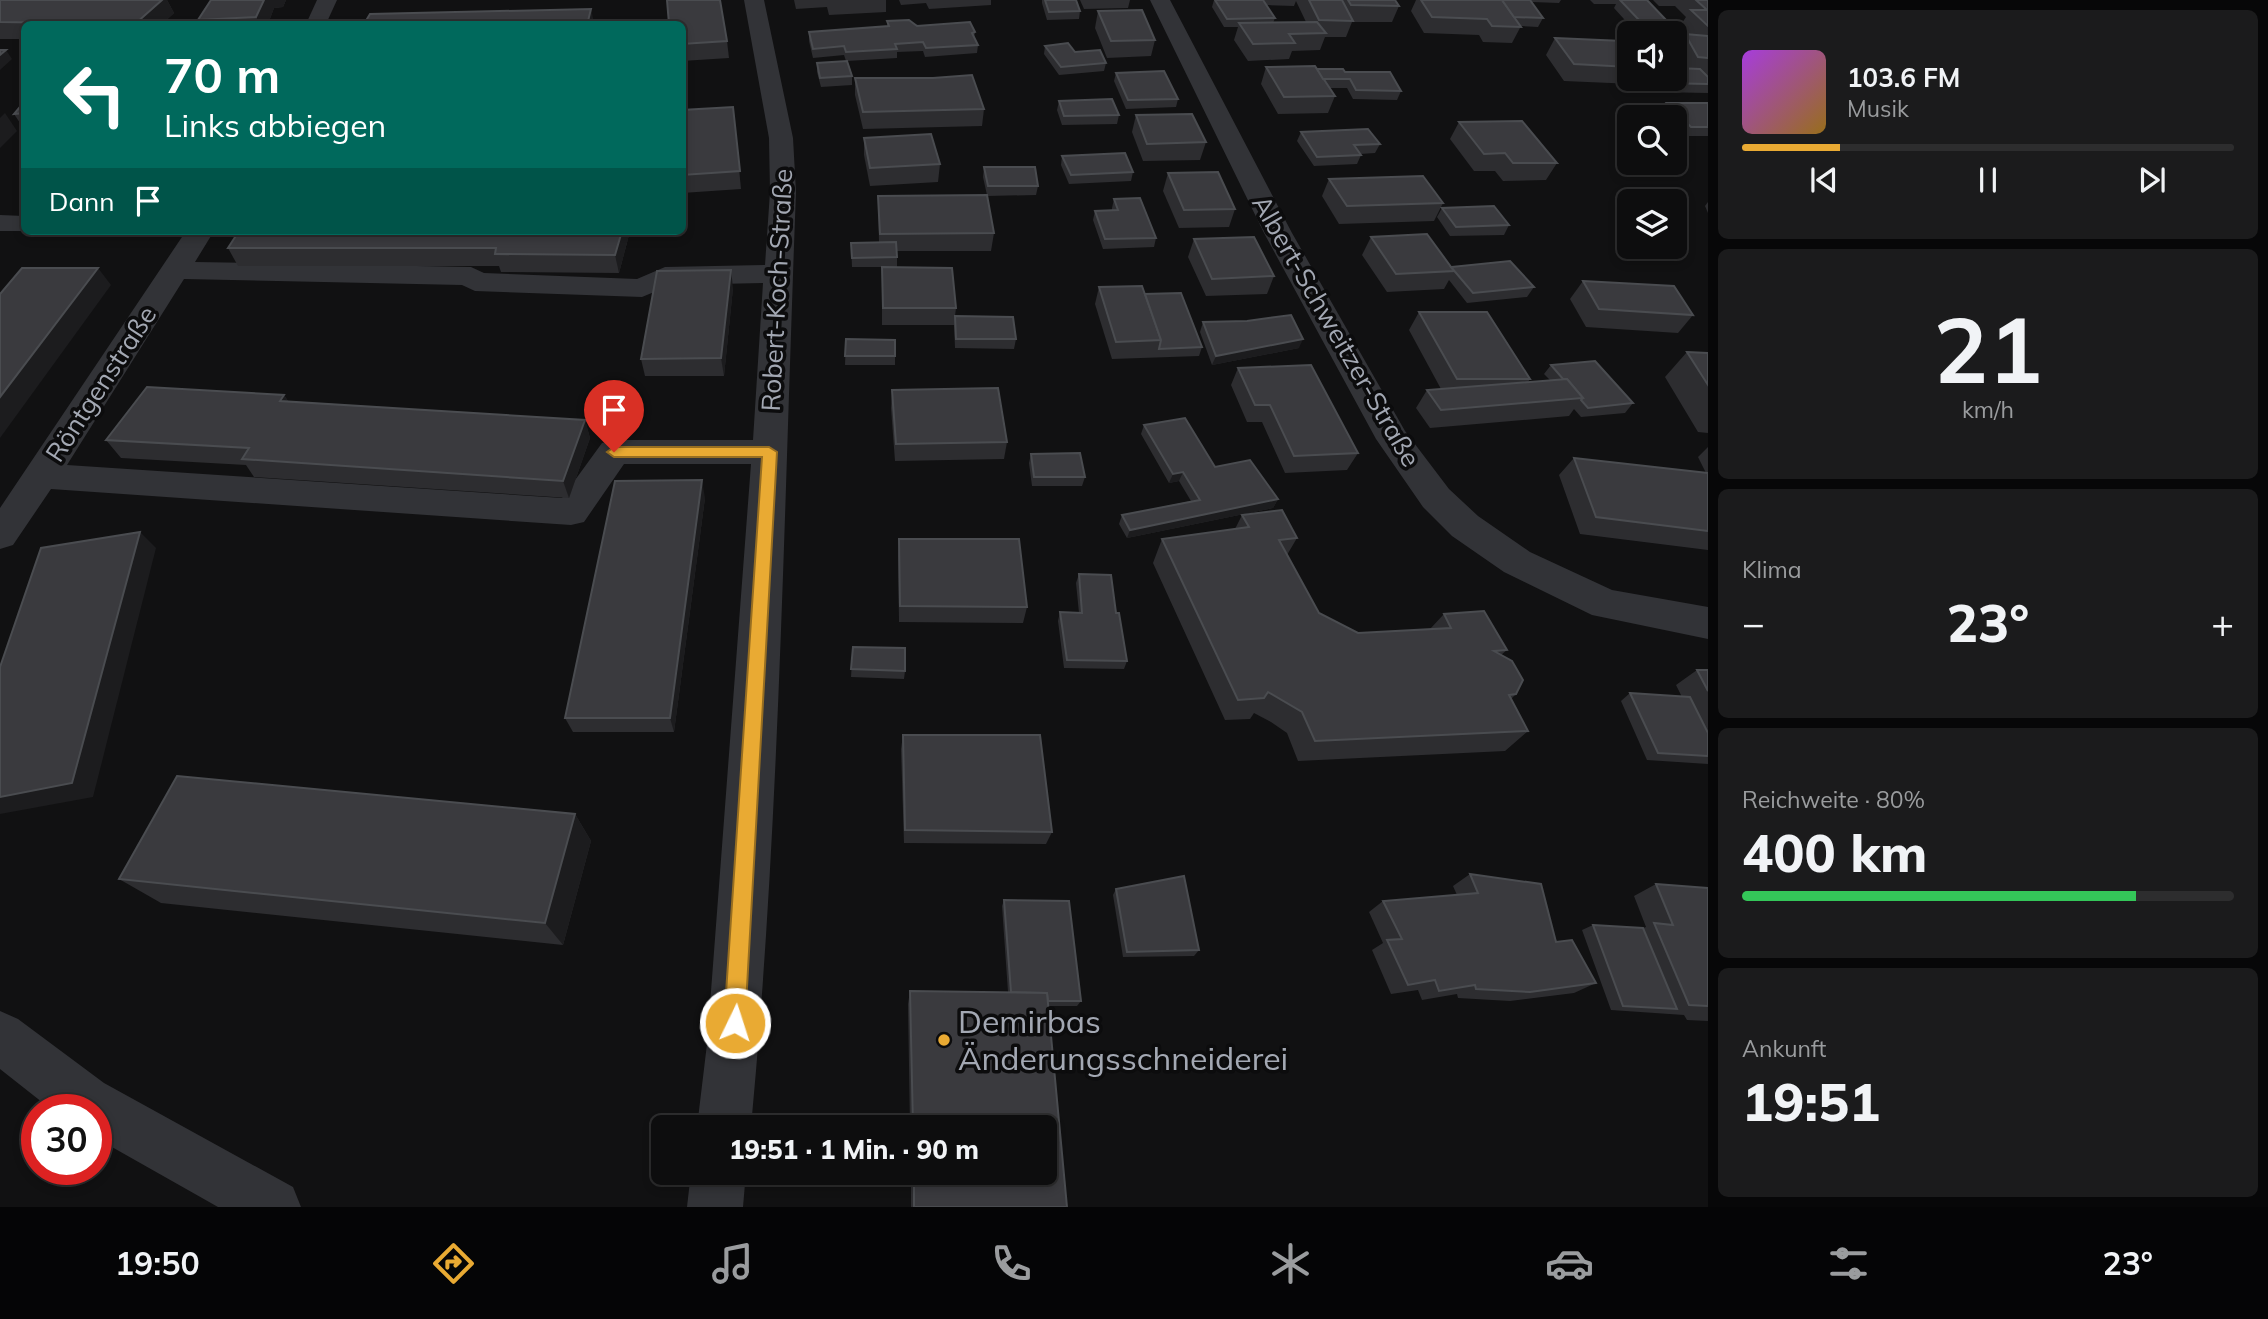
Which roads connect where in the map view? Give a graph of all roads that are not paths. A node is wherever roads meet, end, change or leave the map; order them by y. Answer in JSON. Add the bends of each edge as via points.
{"nodes":[{"id":1,"x":327,"y":0,"type":"edge"},
{"id":2,"x":754,"y":0,"type":"edge"},
{"id":3,"x":1160,"y":0,"type":"edge"},
{"id":4,"x":317,"y":21,"type":"edge"},
{"id":5,"x":0,"y":223,"type":"edge"},
{"id":6,"x":21,"y":224,"type":"edge"},
{"id":7,"x":198,"y":235,"type":"edge"},
{"id":8,"x":175,"y":270,"type":"junction"},
{"id":9,"x":778,"y":274,"type":"junction"},
{"id":10,"x":769,"y":452,"type":"junction"},
{"id":11,"x":41,"y":476,"type":"junction"},
{"id":12,"x":0,"y":535,"type":"edge"},
{"id":13,"x":1708,"y":623,"type":"edge"},
{"id":14,"x":0,"y":1037,"type":"edge"},
{"id":15,"x":725,"y":1115,"type":"edge"},
{"id":16,"x":718,"y":1185,"type":"edge"},
{"id":17,"x":273,"y":1207,"type":"edge"},
{"id":18,"x":715,"y":1207,"type":"edge"}],
"edges":[{"from":1,"to":4,"type":"street"},
{"from":2,"to":9,"type":"street","name":"Robert-Koch-Straße","via":[[781,138]]},
{"from":3,"to":13,"type":"street","name":"Albert-Schweitzer-Straße","via":[[1278,233],[1393,439],[1436,498],[1465,526],[1517,562],[1606,604]]},
{"from":5,"to":6,"type":"street"},
{"from":7,"to":8,"type":"street","name":"Röntgenstraße"},
{"from":8,"to":9,"type":"street","via":[[471,276],[475,282],[642,288],[665,276]]},
{"from":8,"to":11,"type":"street","name":"Röntgenstraße"},
{"from":9,"to":10,"type":"street","name":"Robert-Koch-Straße"},
{"from":10,"to":11,"type":"street","via":[[614,452],[571,513]]},
{"from":10,"to":15,"type":"street","name":"Robert-Koch-Straße","via":[[738,982]]},
{"from":11,"to":12,"type":"street","name":"Röntgenstraße"},
{"from":14,"to":17,"type":"street","via":[[85,1102]]},
{"from":16,"to":18,"type":"street"}]}
